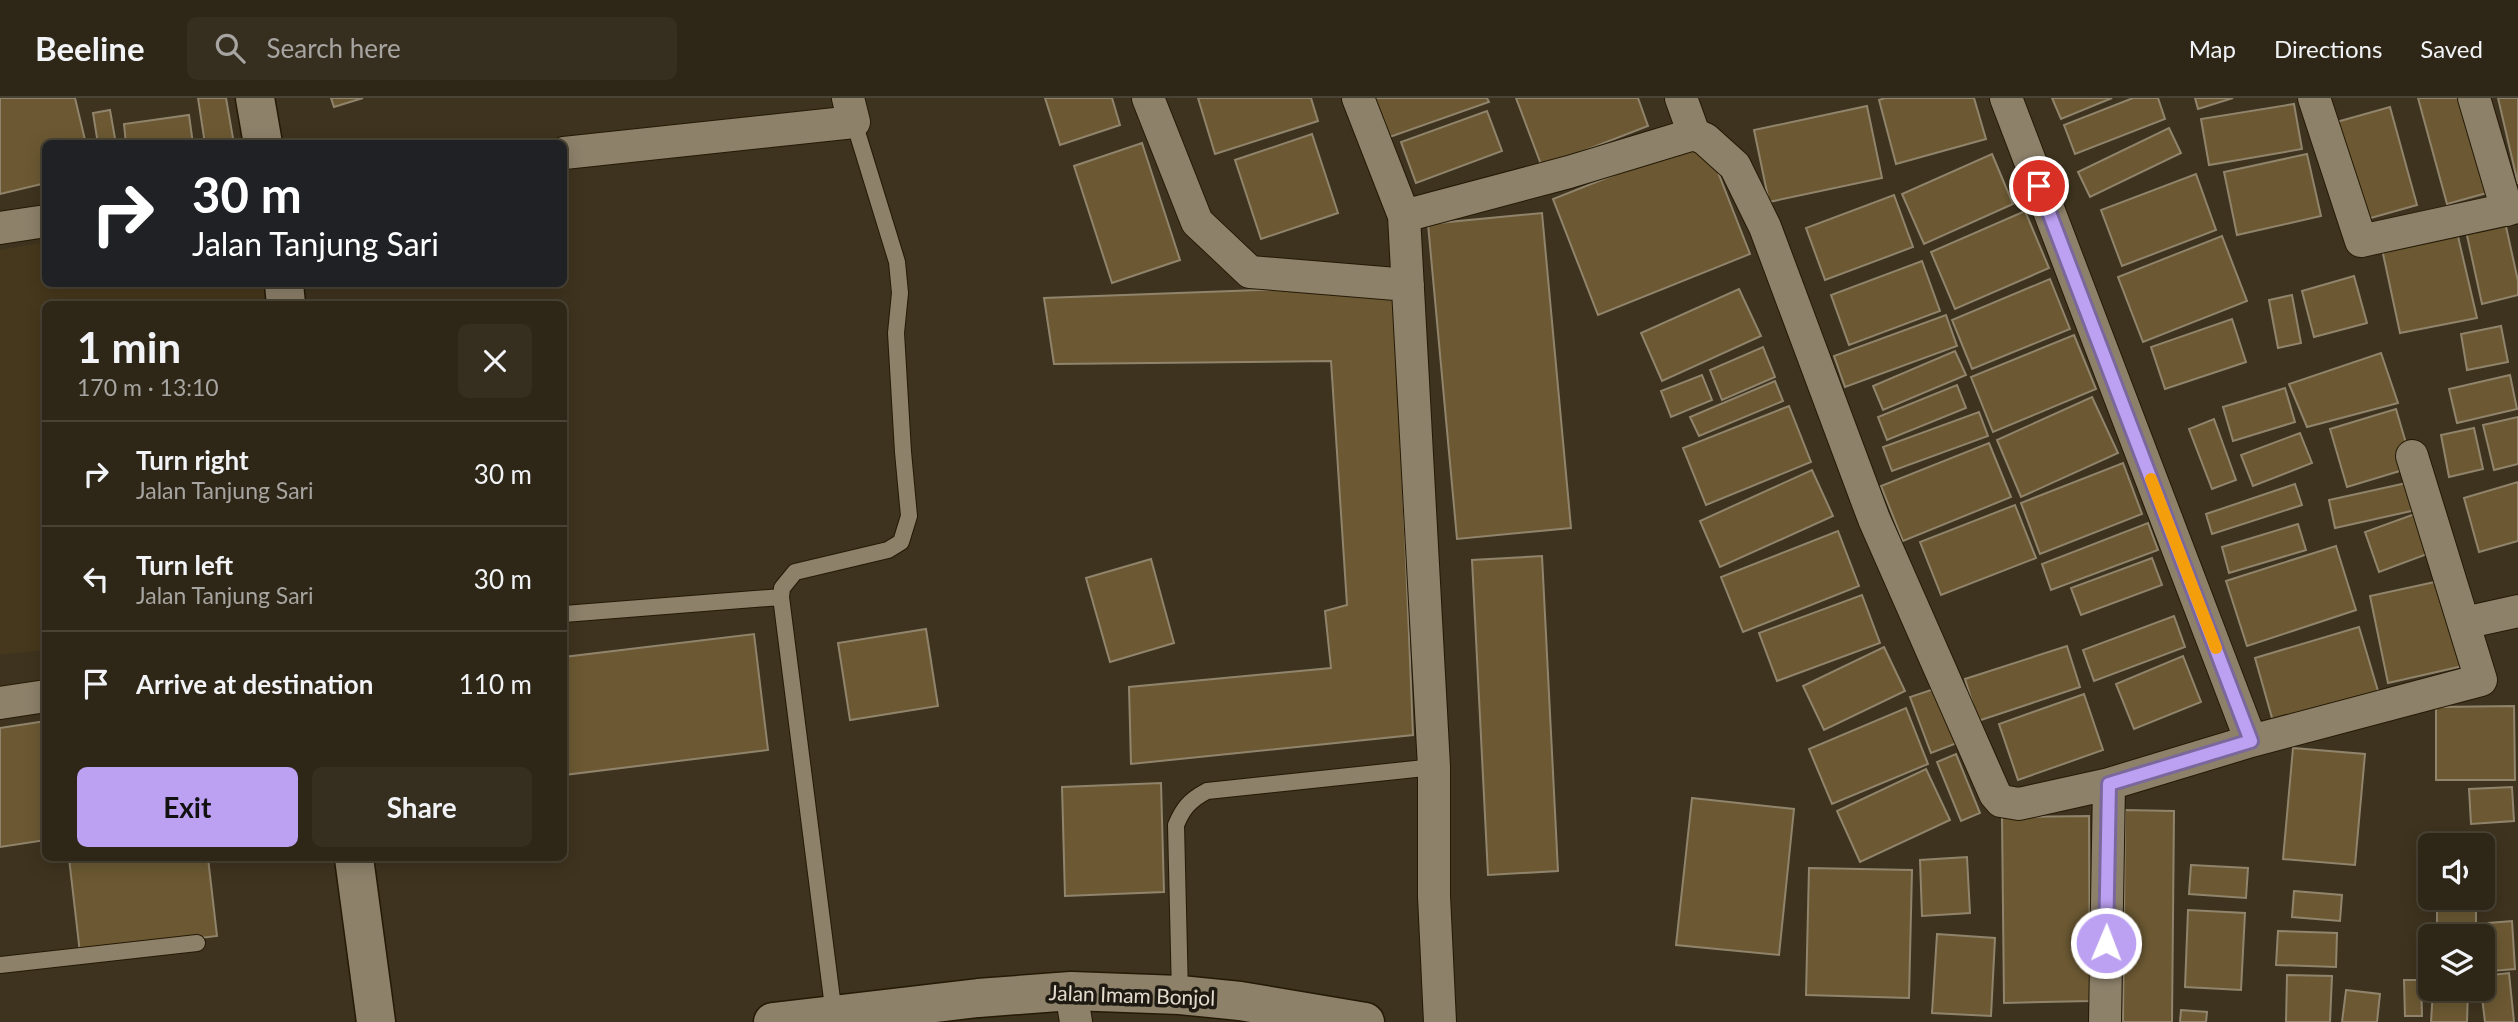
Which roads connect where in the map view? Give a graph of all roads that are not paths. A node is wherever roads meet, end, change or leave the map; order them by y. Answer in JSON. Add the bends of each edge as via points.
{"nodes":[{"id":1,"x":255,"y":98,"type":"edge"},
{"id":2,"x":1148,"y":98,"type":"edge"},
{"id":3,"x":1358,"y":98,"type":"edge"},
{"id":4,"x":1681,"y":98,"type":"edge"},
{"id":5,"x":2006,"y":98,"type":"edge"},
{"id":6,"x":2314,"y":98,"type":"edge"},
{"id":7,"x":2474,"y":98,"type":"edge"},
{"id":8,"x":851,"y":110,"type":"edge"},
{"id":9,"x":1694,"y":134,"type":"junction"},
{"id":10,"x":262,"y":140,"type":"edge"},
{"id":11,"x":567,"y":153,"type":"edge"},
{"id":12,"x":2512,"y":208,"type":"edge"},
{"id":13,"x":1404,"y":216,"type":"junction"},
{"id":14,"x":42,"y":222,"type":"edge"},
{"id":15,"x":0,"y":228,"type":"edge"},
{"id":16,"x":1408,"y":285,"type":"junction"},
{"id":17,"x":2412,"y":456,"type":"dead end"},
{"id":18,"x":781,"y":597,"type":"junction"},
{"id":19,"x":2518,"y":611,"type":"edge"},
{"id":20,"x":567,"y":614,"type":"edge"},
{"id":21,"x":2464,"y":623,"type":"junction"},
{"id":22,"x":42,"y":697,"type":"edge"},
{"id":23,"x":0,"y":703,"type":"edge"},
{"id":24,"x":2251,"y":741,"type":"junction"},
{"id":25,"x":1434,"y":767,"type":"junction"},
{"id":26,"x":2109,"y":784,"type":"junction"},
{"id":27,"x":354,"y":861,"type":"edge"},
{"id":28,"x":197,"y":943,"type":"dead end"},
{"id":29,"x":0,"y":965,"type":"edge"},
{"id":30,"x":1180,"y":995,"type":"junction"},
{"id":31,"x":1073,"y":1006,"type":"edge"},
{"id":32,"x":1240,"y":1011,"type":"edge"},
{"id":33,"x":834,"y":1015,"type":"junction"},
{"id":34,"x":1326,"y":1019,"type":"edge"},
{"id":35,"x":786,"y":1021,"type":"edge"},
{"id":36,"x":376,"y":1022,"type":"edge"},
{"id":37,"x":1365,"y":1022,"type":"edge"},
{"id":38,"x":1440,"y":1022,"type":"edge"},
{"id":39,"x":2105,"y":1022,"type":"edge"}],
"edges":[{"from":1,"to":10,"type":"main road"},
{"from":2,"to":16,"type":"street","via":[[1198,222],[1251,272]]},
{"from":3,"to":13,"type":"street"},
{"from":4,"to":9,"type":"street"},
{"from":5,"to":24,"type":"street"},
{"from":6,"to":12,"type":"street","via":[[2361,241]]},
{"from":7,"to":12,"type":"street"},
{"from":8,"to":11,"type":"street"},
{"from":8,"to":18,"type":"lane","via":[[897,262],[896,333],[909,516],[901,542],[888,550],[795,572],[782,588]]},
{"from":9,"to":13,"type":"street"},
{"from":9,"to":26,"type":"street","via":[[1735,166],[1765,227],[1874,519],[1995,794],[2001,801],[2020,804]]},
{"from":13,"to":16,"type":"street"},
{"from":14,"to":15,"type":"street"},
{"from":16,"to":25,"type":"street"},
{"from":17,"to":21,"type":"street"},
{"from":18,"to":20,"type":"lane"},
{"from":18,"to":33,"type":"lane"},
{"from":19,"to":21,"type":"street"},
{"from":21,"to":24,"type":"street","via":[[2481,680]]},
{"from":22,"to":23,"type":"street"},
{"from":24,"to":26,"type":"street"},
{"from":25,"to":30,"type":"lane","via":[[1207,792],[1193,798],[1176,825]]},
{"from":25,"to":38,"type":"street"},
{"from":26,"to":39,"type":"street"},
{"from":27,"to":36,"type":"main road"},
{"from":28,"to":29,"type":"lane"},
{"from":30,"to":31,"type":"main road","name":"Jalan Imam Bonjol"},
{"from":30,"to":32,"type":"main road","name":"Jalan Imam Bonjol"},
{"from":31,"to":33,"type":"main road","name":"Jalan Imam Bonjol","via":[[978,998]]},
{"from":32,"to":34,"type":"main road","name":"Jalan Imam Bonjol"},
{"from":33,"to":35,"type":"main road","name":"Jalan Imam Bonjol"},
{"from":34,"to":37,"type":"main road","name":"Jalan Imam Bonjol"}]}
